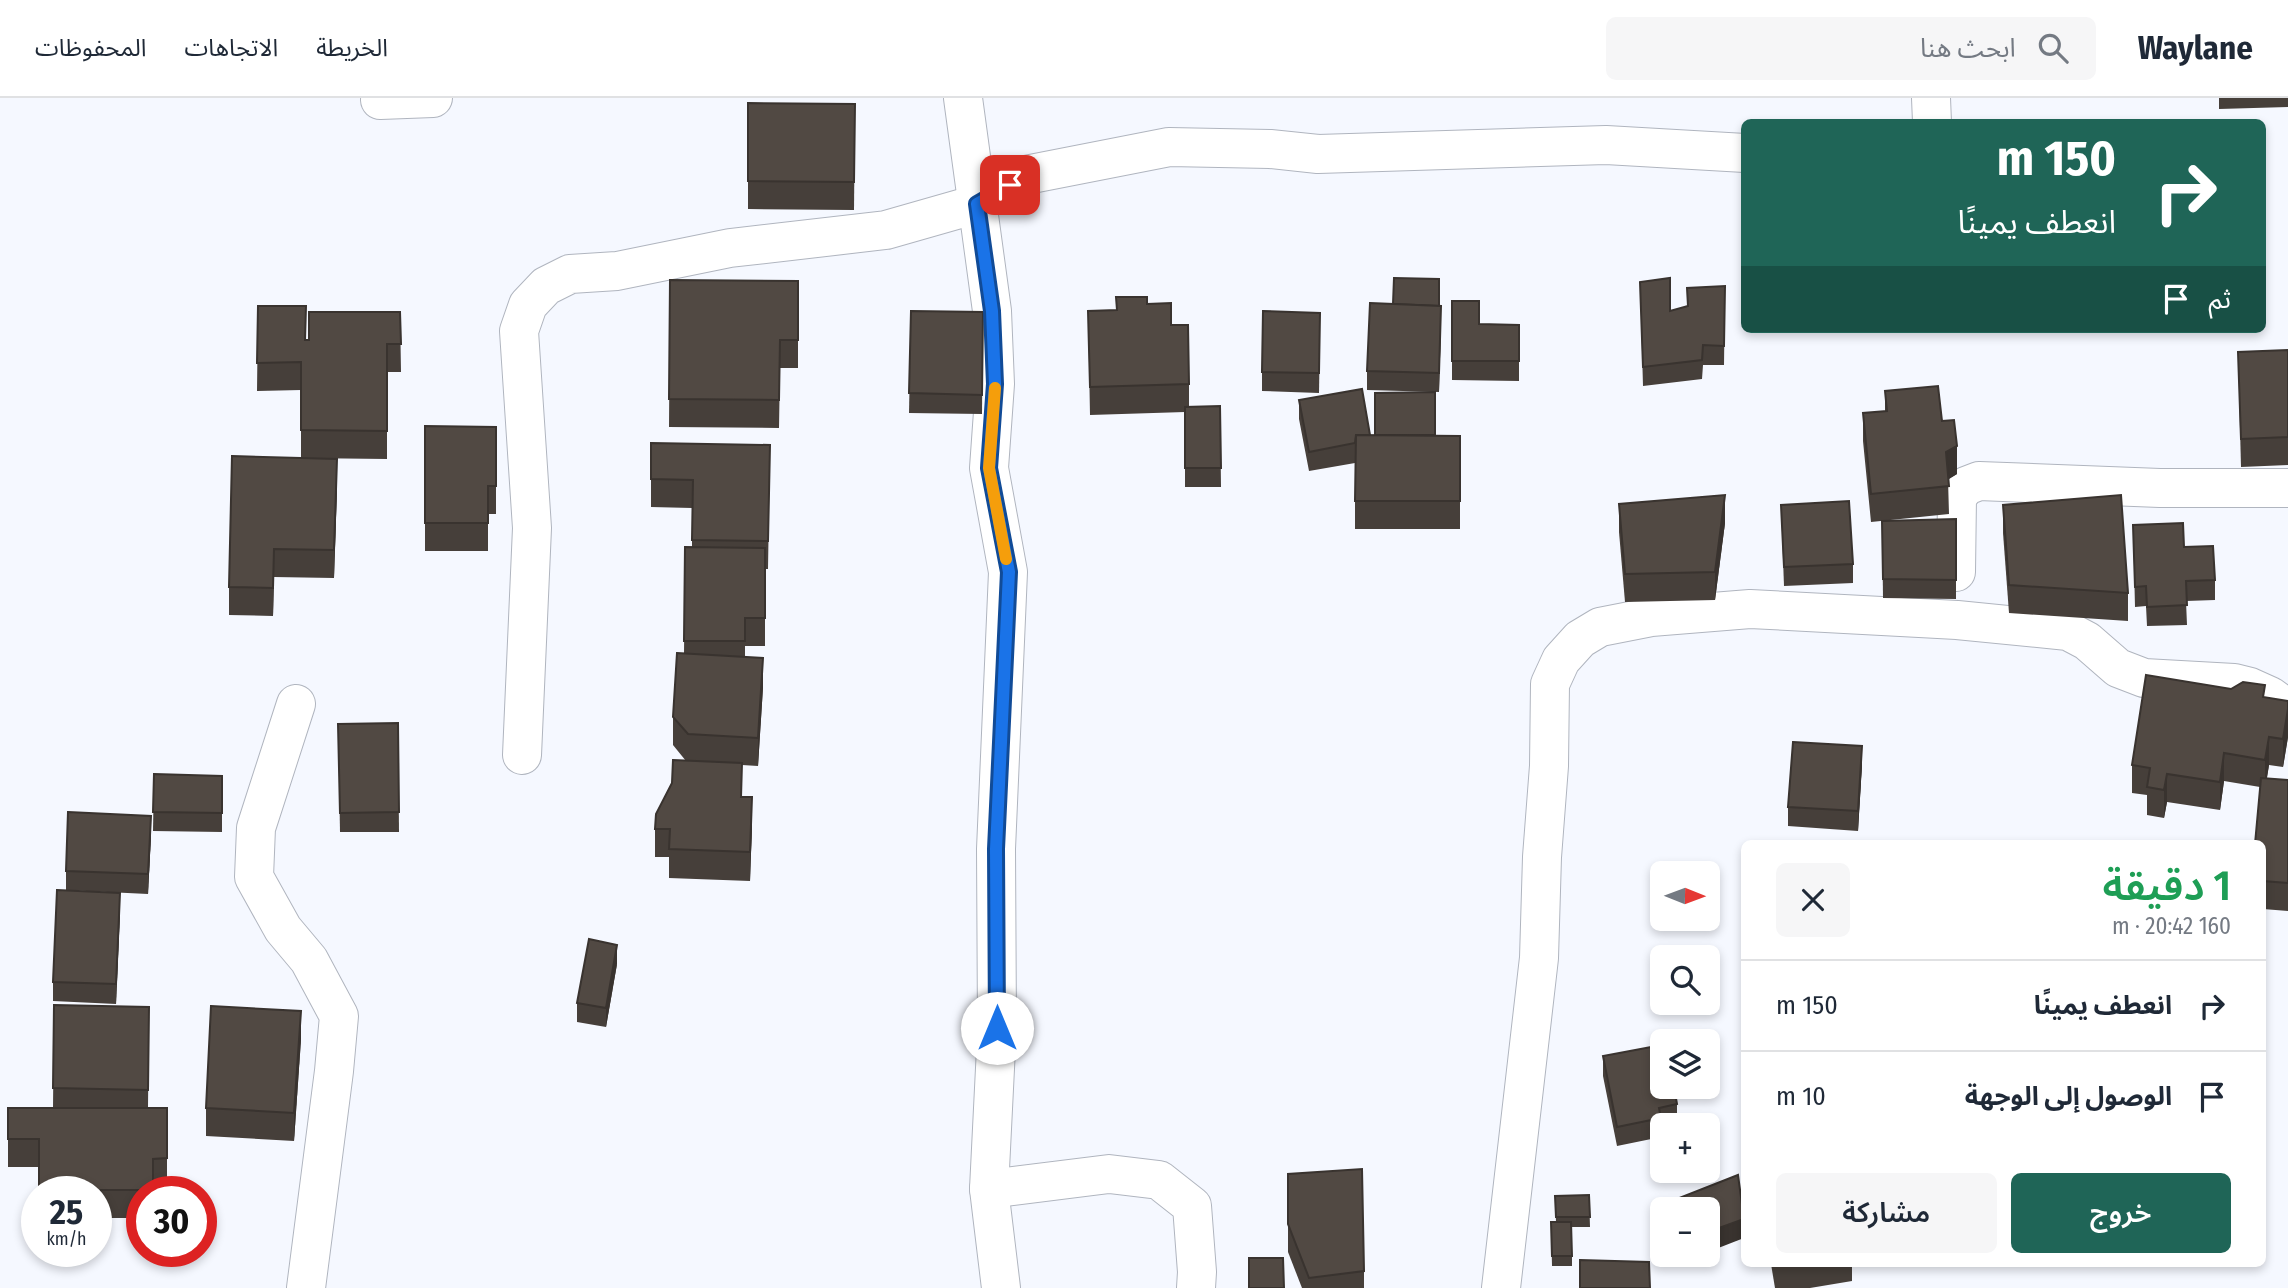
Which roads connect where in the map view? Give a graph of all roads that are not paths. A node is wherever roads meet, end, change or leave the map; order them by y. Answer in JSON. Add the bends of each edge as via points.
{"nodes":[{"id":1,"x":433,"y":98,"type":"edge"},
{"id":2,"x":963,"y":98,"type":"edge"},
{"id":3,"x":1931,"y":98,"type":"edge"},
{"id":4,"x":380,"y":100,"type":"dead end"},
{"id":5,"x":1932,"y":119,"type":"edge"},
{"id":6,"x":1741,"y":153,"type":"edge"},
{"id":7,"x":977,"y":204,"type":"junction"},
{"id":8,"x":2288,"y":488,"type":"edge"},
{"id":9,"x":1957,"y":620,"type":"junction"},
{"id":10,"x":296,"y":704,"type":"dead end"},
{"id":11,"x":2288,"y":709,"type":"edge"},
{"id":12,"x":522,"y":755,"type":"dead end"},
{"id":13,"x":989,"y":1189,"type":"junction"},
{"id":14,"x":306,"y":1288,"type":"edge"},
{"id":15,"x":1001,"y":1288,"type":"edge"},
{"id":16,"x":1196,"y":1288,"type":"edge"},
{"id":17,"x":1502,"y":1288,"type":"edge"}],
"edges":[{"from":1,"to":4,"type":"street"},
{"from":2,"to":7,"type":"street"},
{"from":3,"to":5,"type":"street"},
{"from":6,"to":7,"type":"street","via":[[1606,145],[1318,154],[1169,147],[1026,175]]},
{"from":7,"to":12,"type":"street","via":[[886,230],[730,248],[617,271],[569,274],[546,286],[528,305],[519,331],[532,528]]},
{"from":7,"to":13,"type":"street","via":[[992,311],[995,384],[989,468],[1009,572],[996,849],[997,1028]]},
{"from":8,"to":9,"type":"street","via":[[1979,481],[1966,486],[1957,497],[1955,516]]},
{"from":9,"to":11,"type":"street","via":[[2068,631],[2118,668],[2144,678],[2234,682],[2270,696]]},
{"from":9,"to":17,"type":"street","via":[[1750,609],[1651,617],[1600,627],[1580,639],[1561,660],[1550,684],[1539,958]]},
{"from":10,"to":14,"type":"street","via":[[256,828],[254,877],[283,929],[309,960],[339,1016]]},
{"from":13,"to":15,"type":"street"},
{"from":13,"to":16,"type":"street","via":[[1110,1174],[1160,1180],[1192,1206]]}]}
